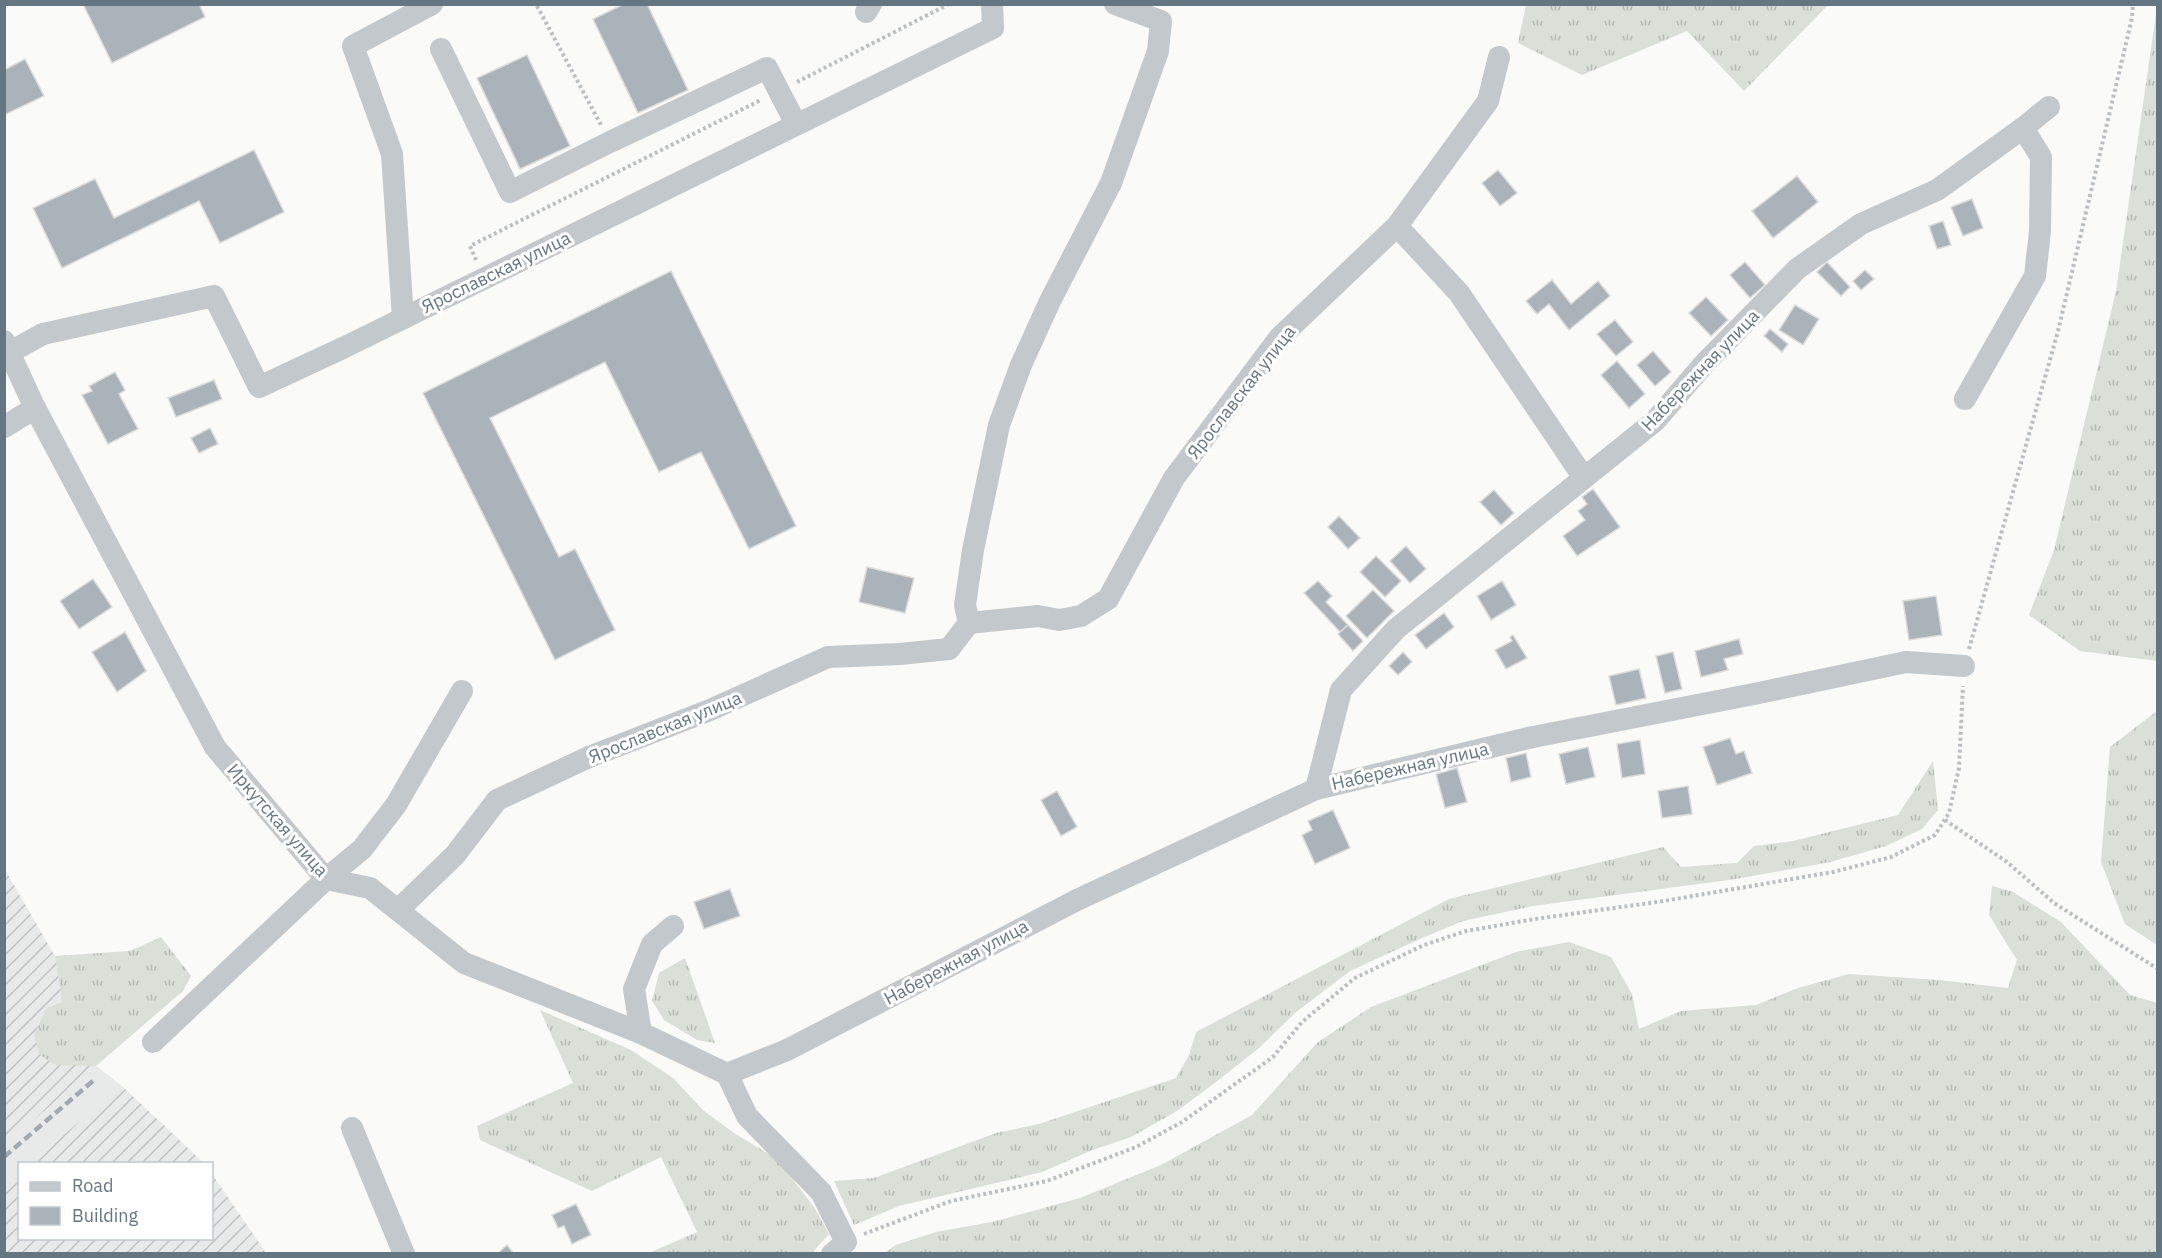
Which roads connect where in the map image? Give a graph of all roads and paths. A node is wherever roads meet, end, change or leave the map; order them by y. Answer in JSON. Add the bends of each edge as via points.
{"nodes":[{"id":1,"x":432,"y":4,"type":"edge"},
{"id":2,"x":949,"y":4,"type":"edge"},
{"id":3,"x":992,"y":4,"type":"edge"},
{"id":4,"x":1115,"y":4,"type":"edge"},
{"id":5,"x":2133,"y":4,"type":"edge"},
{"id":6,"x":537,"y":6,"type":"dead end"},
{"id":7,"x":441,"y":49,"type":"dead end"},
{"id":8,"x":1499,"y":57,"type":"dead end"},
{"id":9,"x":779,"y":91,"type":"junction"},
{"id":10,"x":2049,"y":107,"type":"dead end"},
{"id":11,"x":796,"y":124,"type":"junction"},
{"id":12,"x":2024,"y":128,"type":"junction"},
{"id":13,"x":610,"y":142,"type":"junction"},
{"id":14,"x":1397,"y":226,"type":"junction"},
{"id":15,"x":484,"y":277,"type":"junction"},
{"id":16,"x":403,"y":318,"type":"junction"},
{"id":17,"x":7,"y":347,"type":"edge"},
{"id":18,"x":1965,"y":399,"type":"dead end"},
{"id":19,"x":34,"y":408,"type":"junction"},
{"id":20,"x":4,"y":427,"type":"edge"},
{"id":21,"x":1584,"y":478,"type":"junction"},
{"id":22,"x":969,"y":623,"type":"junction"},
{"id":23,"x":1964,"y":666,"type":"junction"},
{"id":24,"x":462,"y":691,"type":"dead end"},
{"id":25,"x":1316,"y":789,"type":"junction"},
{"id":26,"x":1945,"y":820,"type":"junction"},
{"id":27,"x":326,"y":879,"type":"junction"},
{"id":28,"x":398,"y":910,"type":"junction"},
{"id":29,"x":673,"y":926,"type":"dead end"},
{"id":30,"x":2157,"y":969,"type":"edge"},
{"id":31,"x":641,"y":1033,"type":"junction"},
{"id":32,"x":153,"y":1042,"type":"dead end"},
{"id":33,"x":726,"y":1074,"type":"junction"},
{"id":34,"x":352,"y":1128,"type":"dead end"},
{"id":35,"x":839,"y":1248,"type":"edge"},
{"id":36,"x":404,"y":1254,"type":"edge"}],
"edges":[{"from":1,"to":16,"type":"street","via":[[353,46],[392,154]]},
{"from":2,"to":9,"type":"path"},
{"from":3,"to":11,"type":"street","name":"Ярославская улица","via":[[993,28]]},
{"from":4,"to":22,"type":"street","via":[[1161,21],[1158,51],[1111,183],[1050,301],[999,425],[965,605]]},
{"from":5,"to":23,"type":"path","via":[[2058,331]]},
{"from":6,"to":13,"type":"path"},
{"from":7,"to":13,"type":"street","via":[[510,192]]},
{"from":8,"to":14,"type":"street","name":"Ярославская улица","via":[[1488,101]]},
{"from":9,"to":11,"type":"street"},
{"from":9,"to":13,"type":"street","via":[[767,68]]},
{"from":9,"to":15,"type":"path","via":[[470,246]]},
{"from":10,"to":12,"type":"street","name":"Набережная улица"},
{"from":11,"to":15,"type":"street","name":"Ярославская улица"},
{"from":12,"to":18,"type":"street","via":[[2041,157],[2035,276]]},
{"from":12,"to":21,"type":"street","name":"Набережная улица","via":[[1937,190],[1861,224],[1797,269],[1704,364],[1655,421]]},
{"from":14,"to":21,"type":"street","via":[[1459,293]]},
{"from":14,"to":22,"type":"street","name":"Ярославская улица","via":[[1279,338],[1174,478],[1108,599],[1081,616],[1059,620],[1038,616]]},
{"from":15,"to":16,"type":"street","name":"Ярославская улица"},
{"from":16,"to":17,"type":"street","name":"Ярославская улица","via":[[259,387],[214,297],[42,334]]},
{"from":17,"to":19,"type":"street","name":"Иркутская улица"},
{"from":19,"to":20,"type":"street"},
{"from":19,"to":27,"type":"street","name":"Иркутская улица","via":[[215,747]]},
{"from":21,"to":25,"type":"street","name":"Набережная улица","via":[[1396,628],[1341,690]]},
{"from":22,"to":28,"type":"street","name":"Ярославская улица","via":[[949,649],[828,657],[497,800],[455,855]]},
{"from":23,"to":25,"type":"street","name":"Набережная улица","via":[[1906,662],[1533,737]]},
{"from":23,"to":26,"type":"path","via":[[1959,768]]},
{"from":24,"to":27,"type":"street","via":[[396,805],[362,849]]},
{"from":25,"to":33,"type":"street","name":"Набережная улица","via":[[1077,900],[787,1050]]},
{"from":26,"to":30,"type":"path","via":[[2007,862],[2054,903]]},
{"from":26,"to":35,"type":"path","via":[[1935,835],[1891,857],[1833,872],[1466,931],[1424,945],[1355,978],[1302,1022],[1273,1057],[1182,1122],[1136,1147],[1047,1181],[951,1201]]},
{"from":27,"to":28,"type":"street","name":"Иркутская улица","via":[[370,888]]},
{"from":27,"to":32,"type":"street"},
{"from":28,"to":31,"type":"street","name":"Иркутская улица","via":[[464,963]]},
{"from":29,"to":31,"type":"street","via":[[652,944],[634,989]]},
{"from":31,"to":33,"type":"street","name":"Иркутская улица"},
{"from":33,"to":35,"type":"street","via":[[747,1116],[821,1192]]},
{"from":34,"to":36,"type":"street"}]}
